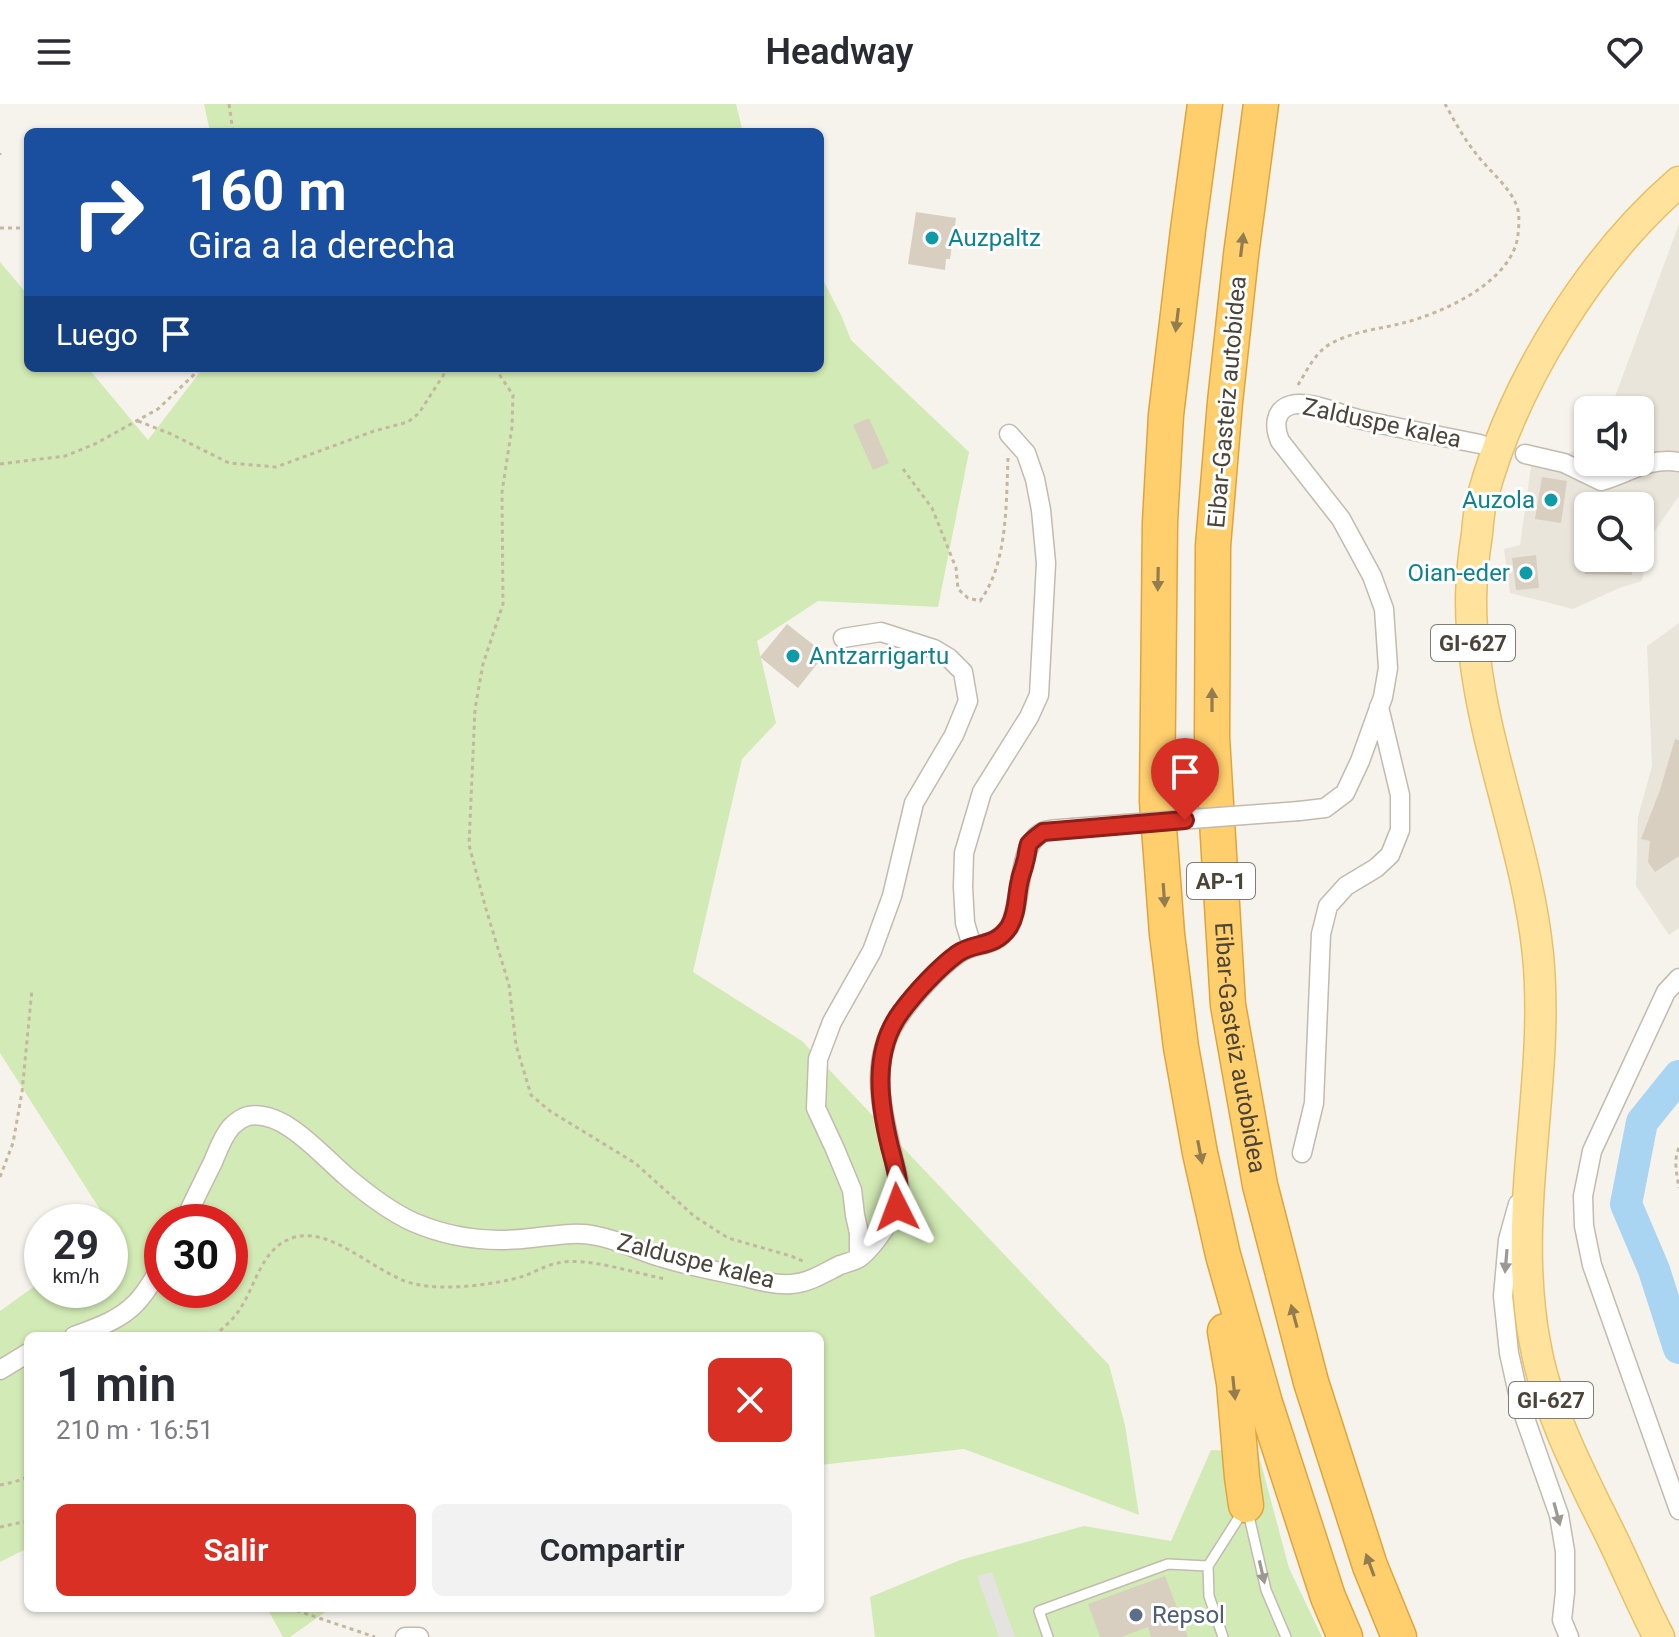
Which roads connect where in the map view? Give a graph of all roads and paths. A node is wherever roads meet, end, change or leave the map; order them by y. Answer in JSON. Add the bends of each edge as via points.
{"nodes":[{"id":1,"x":229,"y":104,"type":"edge"},
{"id":2,"x":1205,"y":104,"type":"edge"},
{"id":3,"x":1261,"y":104,"type":"edge"},
{"id":4,"x":1445,"y":104,"type":"edge"},
{"id":5,"x":232,"y":128,"type":"edge"},
{"id":6,"x":1679,"y":182,"type":"edge"},
{"id":7,"x":0,"y":228,"type":"edge"},
{"id":8,"x":24,"y":228,"type":"edge"},
{"id":9,"x":197,"y":372,"type":"edge"},
{"id":10,"x":445,"y":372,"type":"edge"},
{"id":11,"x":498,"y":372,"type":"edge"},
{"id":12,"x":1292,"y":405,"type":"junction"},
{"id":13,"x":138,"y":421,"type":"junction"},
{"id":14,"x":1009,"y":434,"type":"joint"},
{"id":15,"x":1480,"y":444,"type":"dead end"},
{"id":16,"x":1525,"y":454,"type":"dead end"},
{"id":17,"x":1679,"y":462,"type":"edge"},
{"id":18,"x":0,"y":464,"type":"edge"},
{"id":19,"x":903,"y":469,"type":"dead end"},
{"id":20,"x":843,"y":638,"type":"dead end"},
{"id":21,"x":1379,"y":707,"type":"junction"},
{"id":22,"x":972,"y":946,"type":"junction"},
{"id":23,"x":1679,"y":978,"type":"edge"},
{"id":24,"x":32,"y":989,"type":"dead end"},
{"id":25,"x":1679,"y":1148,"type":"edge"},
{"id":26,"x":1302,"y":1153,"type":"dead end"},
{"id":27,"x":1532,"y":1159,"type":"junction"},
{"id":28,"x":0,"y":1177,"type":"edge"},
{"id":29,"x":1679,"y":1188,"type":"edge"},
{"id":30,"x":193,"y":1204,"type":"edge"},
{"id":31,"x":1223,"y":1255,"type":"junction"},
{"id":32,"x":859,"y":1258,"type":"junction"},
{"id":33,"x":827,"y":1272,"type":"junction"},
{"id":34,"x":674,"y":1281,"type":"dead end"},
{"id":35,"x":144,"y":1291,"type":"edge"},
{"id":36,"x":84,"y":1332,"type":"edge"},
{"id":37,"x":219,"y":1332,"type":"edge"},
{"id":38,"x":24,"y":1355,"type":"edge"},
{"id":39,"x":0,"y":1370,"type":"edge"},
{"id":40,"x":24,"y":1478,"type":"edge"},
{"id":41,"x":0,"y":1485,"type":"edge"},
{"id":42,"x":1246,"y":1505,"type":"junction"},
{"id":43,"x":1679,"y":1510,"type":"edge"},
{"id":44,"x":24,"y":1522,"type":"edge"},
{"id":45,"x":0,"y":1527,"type":"edge"},
{"id":46,"x":1208,"y":1566,"type":"junction"},
{"id":47,"x":301,"y":1612,"type":"edge"},
{"id":48,"x":1655,"y":1630,"type":"edge"},
{"id":49,"x":375,"y":1637,"type":"edge"},
{"id":50,"x":405,"y":1637,"type":"edge"},
{"id":51,"x":419,"y":1637,"type":"edge"},
{"id":52,"x":1048,"y":1637,"type":"edge"},
{"id":53,"x":1223,"y":1637,"type":"edge"},
{"id":54,"x":1286,"y":1637,"type":"edge"},
{"id":55,"x":1345,"y":1637,"type":"edge"},
{"id":56,"x":1399,"y":1637,"type":"edge"},
{"id":57,"x":1569,"y":1637,"type":"edge"}],
"edges":[{"from":1,"to":5,"type":"path"},
{"from":2,"to":31,"type":"highway","number":"AP-1","one_way":true,"via":[[1166,415],[1157,801],[1181,1047]]},
{"from":56,"to":3,"type":"highway","name":"Eibar-Gasteiz autobidea","number":"AP-1","one_way":true,"via":[[1370,1566],[1311,1382],[1260,1185],[1228,1005],[1212,737],[1213,546]]},
{"from":4,"to":12,"type":"path","via":[[1474,152],[1516,204],[1518,238],[1513,254],[1473,294],[1432,314],[1328,345],[1293,392]]},
{"from":6,"to":27,"type":"main road","number":"GI-627","via":[[1620,242],[1571,306],[1530,377],[1503,434],[1482,499],[1470,577],[1475,661],[1538,956],[1539,1059]]},
{"from":7,"to":8,"type":"path"},
{"from":9,"to":13,"type":"path"},
{"from":10,"to":13,"type":"path","via":[[408,422],[276,467],[229,463]]},
{"from":11,"to":33,"type":"path","via":[[513,395],[502,492],[503,604],[475,709],[469,845],[509,985],[516,1045],[531,1095],[635,1163],[694,1216],[728,1238]]},
{"from":12,"to":15,"type":"street","name":"Zalduspe kalea"},
{"from":12,"to":21,"type":"street","name":"Zalduspe kalea","via":[[1276,419],[1277,436],[1341,519],[1380,594],[1388,668]]},
{"from":13,"to":18,"type":"path","via":[[65,456]]},
{"from":14,"to":19,"type":"path","via":[[997,568],[980,601],[958,589],[956,568],[932,508]]},
{"from":14,"to":22,"type":"street","via":[[1026,453],[1041,510],[1046,563],[1040,682],[1029,717],[982,792],[964,853],[965,923]]},
{"from":16,"to":17,"type":"street","via":[[1564,463],[1601,481],[1649,462]]},
{"from":20,"to":32,"type":"street","via":[[881,632],[934,649],[963,672],[968,701],[914,803],[892,896],[872,951],[832,1022],[818,1059],[816,1108],[852,1190]]},
{"from":21,"to":22,"type":"street","name":"Zalduspe kalea","bridge":true,"via":[[1345,793],[1325,808],[1043,832],[1029,844],[1009,926],[994,942]]},
{"from":21,"to":26,"type":"street","via":[[1400,795],[1400,830],[1390,855],[1346,886],[1328,906],[1321,934],[1314,1103]]},
{"from":22,"to":32,"type":"street","name":"Zalduspe kalea","via":[[933,977],[889,1033],[879,1081],[900,1196],[887,1225]]},
{"from":23,"to":43,"type":"street","via":[[1666,992],[1592,1151],[1583,1196],[1592,1265]]},
{"from":24,"to":28,"type":"path","via":[[18,1117]]},
{"from":25,"to":29,"type":"path"},
{"from":27,"to":48,"type":"main road","number":"GI-627","via":[[1527,1265],[1535,1346],[1560,1427]]},
{"from":27,"to":57,"type":"street","one_way":true,"via":[[1508,1240],[1503,1296],[1521,1407],[1559,1515],[1565,1551],[1562,1620]]},
{"from":30,"to":33,"type":"street","name":"Zalduspe kalea","via":[[231,1127],[251,1115],[265,1116],[297,1134],[383,1204],[411,1221],[452,1235],[509,1240],[598,1236],[662,1258],[776,1284]]},
{"from":31,"to":42,"type":"highway","one_way":true,"via":[[1218,1286]]},
{"from":31,"to":55,"type":"highway","number":"AP-1","via":[[1265,1403]]},
{"from":32,"to":33,"type":"street","name":"Zalduspe kalea"},
{"from":34,"to":37,"type":"path","via":[[585,1262],[559,1262],[499,1282],[417,1285],[306,1234],[277,1246],[241,1308]]},
{"from":35,"to":36,"type":"street","via":[[126,1311]]},
{"from":38,"to":39,"type":"street"},
{"from":40,"to":41,"type":"path"},
{"from":42,"to":46,"type":"lane"},
{"from":42,"to":54,"type":"lane","one_way":true,"via":[[1266,1590]]},
{"from":44,"to":45,"type":"path"},
{"from":46,"to":52,"type":"lane","via":[[1168,1564],[1039,1611]]},
{"from":46,"to":53,"type":"lane","via":[[1209,1596]]},
{"from":47,"to":49,"type":"path"},
{"from":50,"to":51,"type":"street"}]}
